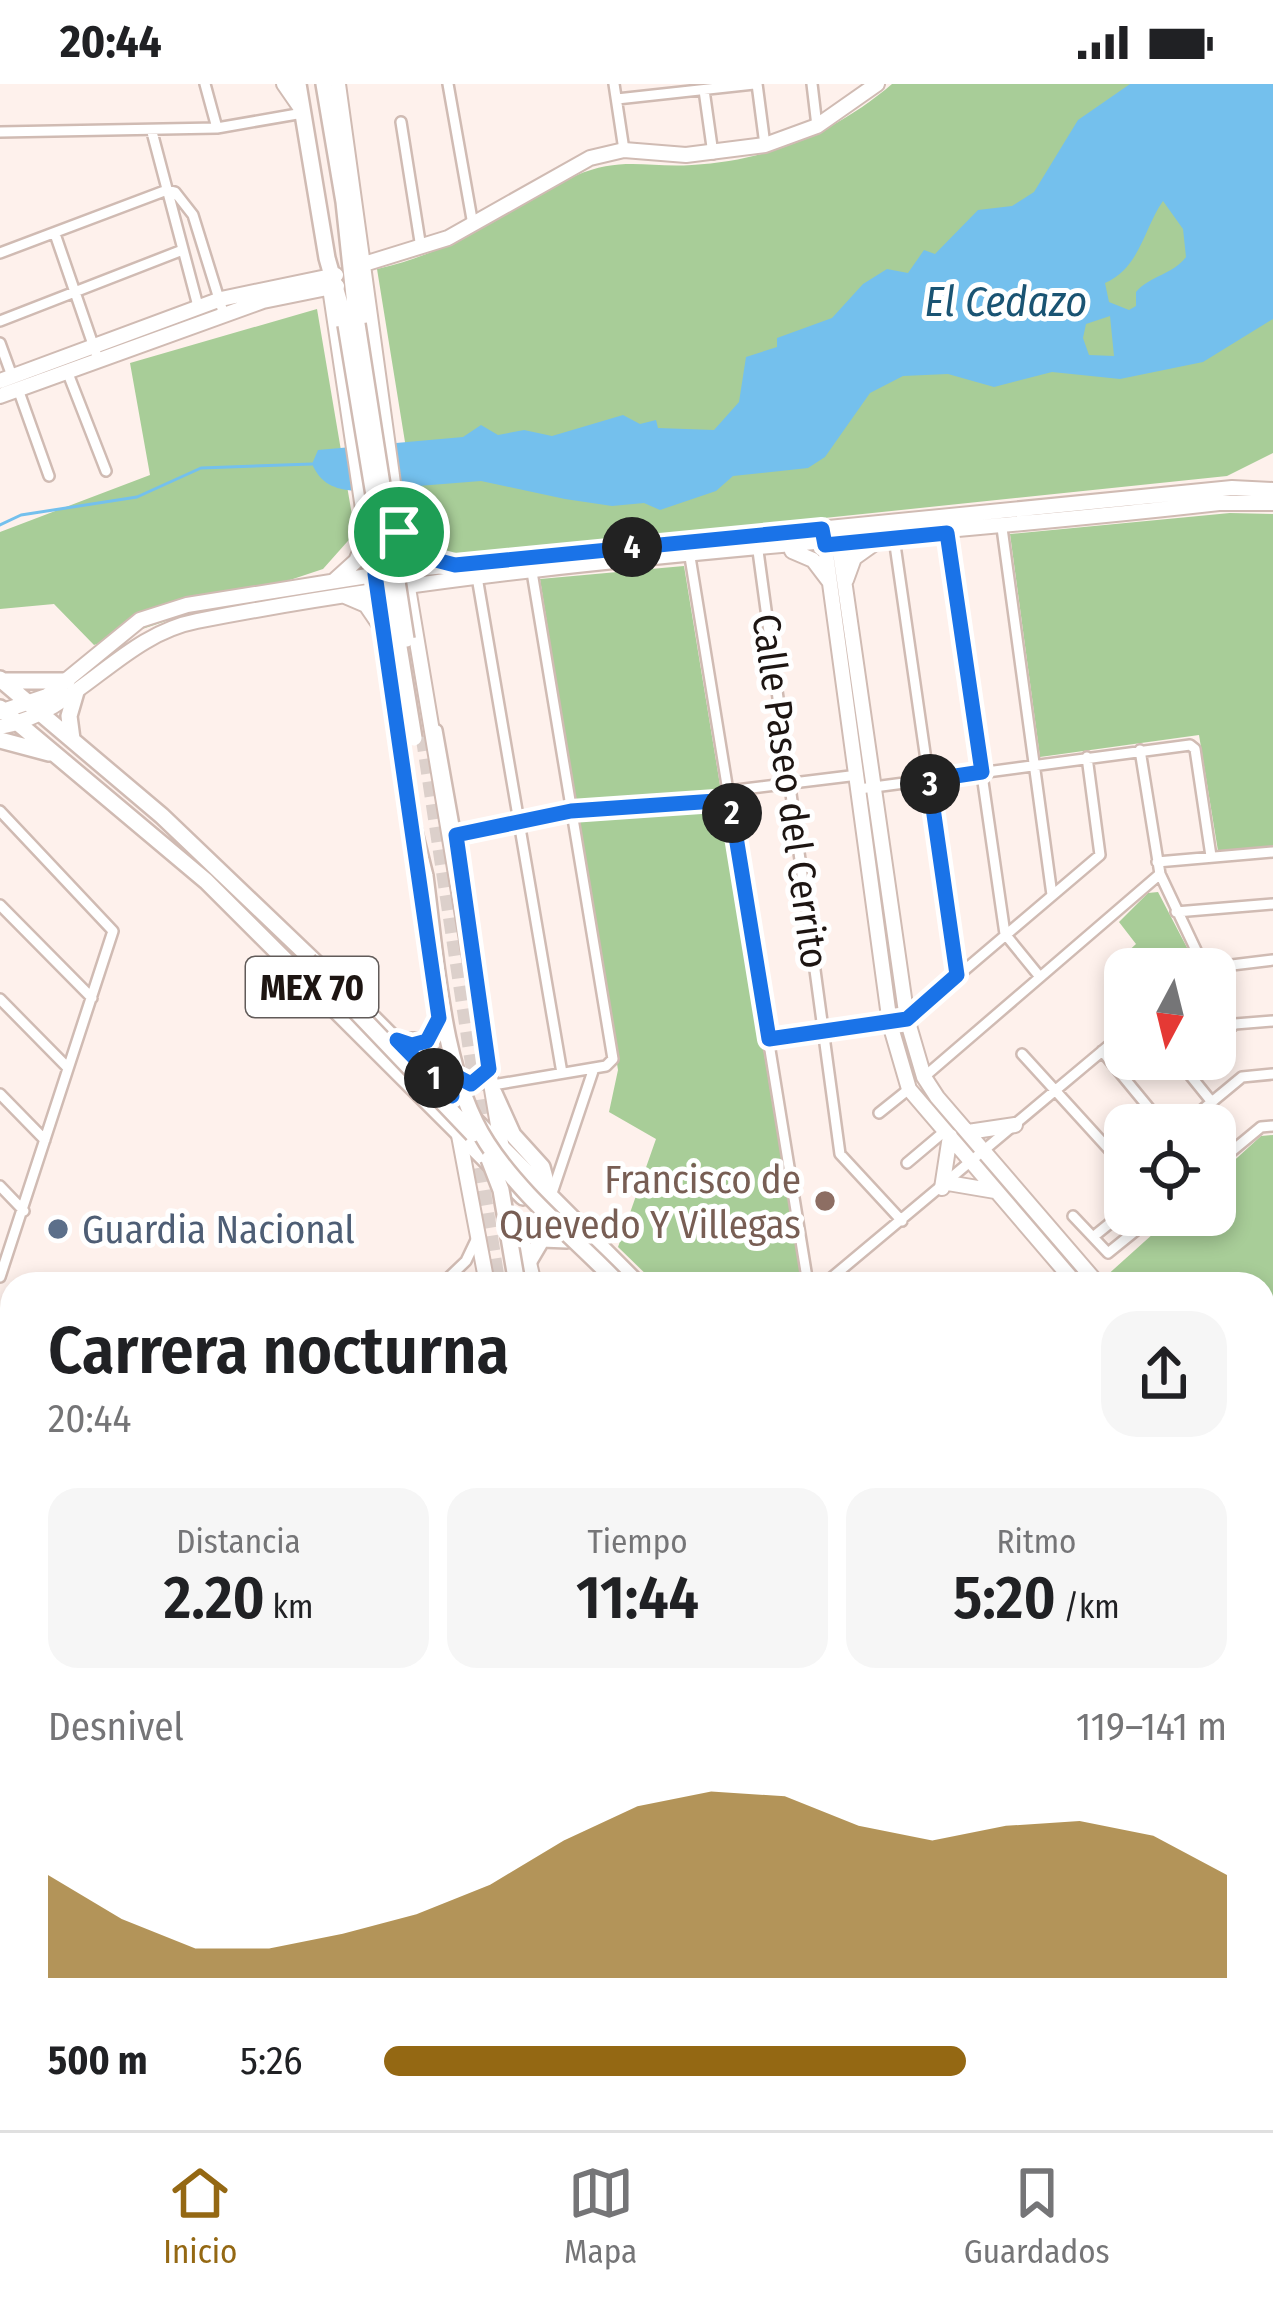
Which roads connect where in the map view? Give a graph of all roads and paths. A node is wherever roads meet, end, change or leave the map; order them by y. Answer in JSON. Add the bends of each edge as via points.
{"nodes":[{"id":1,"x":205,"y":84,"type":"edge"},
{"id":2,"x":284,"y":84,"type":"edge"},
{"id":3,"x":298,"y":84,"type":"edge"},
{"id":4,"x":324,"y":84,"type":"edge"},
{"id":5,"x":338,"y":84,"type":"edge"},
{"id":6,"x":448,"y":84,"type":"edge"},
{"id":7,"x":614,"y":84,"type":"edge"},
{"id":8,"x":756,"y":84,"type":"edge"},
{"id":9,"x":812,"y":84,"type":"edge"},
{"id":10,"x":877,"y":84,"type":"edge"},
{"id":11,"x":720,"y":86,"type":"edge"},
{"id":12,"x":704,"y":90,"type":"junction"},
{"id":13,"x":617,"y":99,"type":"junction"},
{"id":14,"x":303,"y":111,"type":"junction"},
{"id":15,"x":400,"y":122,"type":"dead end"},
{"id":16,"x":817,"y":126,"type":"junction"},
{"id":17,"x":217,"y":128,"type":"junction"},
{"id":18,"x":0,"y":132,"type":"edge"},
{"id":19,"x":152,"y":132,"type":"junction"},
{"id":20,"x":765,"y":145,"type":"junction"},
{"id":21,"x":624,"y":150,"type":"junction"},
{"id":22,"x":713,"y":154,"type":"junction"},
{"id":23,"x":167,"y":190,"type":"junction"},
{"id":24,"x":344,"y":202,"type":"junction"},
{"id":25,"x":473,"y":225,"type":"junction"},
{"id":26,"x":55,"y":234,"type":"junction"},
{"id":27,"x":422,"y":248,"type":"junction"},
{"id":28,"x":180,"y":251,"type":"junction"},
{"id":29,"x":0,"y":253,"type":"edge"},
{"id":30,"x":364,"y":264,"type":"junction"},
{"id":31,"x":333,"y":281,"type":"junction"},
{"id":32,"x":75,"y":291,"type":"junction"},
{"id":33,"x":221,"y":298,"type":"junction"},
{"id":34,"x":198,"y":306,"type":"junction"},
{"id":35,"x":224,"y":315,"type":"junction"},
{"id":36,"x":0,"y":320,"type":"edge"},
{"id":37,"x":351,"y":325,"type":"junction"},
{"id":38,"x":370,"y":340,"type":"junction"},
{"id":39,"x":0,"y":343,"type":"edge"},
{"id":40,"x":96,"y":352,"type":"junction"},
{"id":41,"x":67,"y":371,"type":"junction"},
{"id":42,"x":10,"y":382,"type":"edge"},
{"id":43,"x":0,"y":396,"type":"edge"},
{"id":44,"x":106,"y":471,"type":"dead end"},
{"id":45,"x":49,"y":476,"type":"dead end"},
{"id":46,"x":1273,"y":490,"type":"edge"},
{"id":47,"x":1273,"y":503,"type":"edge"},
{"id":48,"x":398,"y":525,"type":"junction"},
{"id":49,"x":367,"y":527,"type":"junction"},
{"id":50,"x":1002,"y":528,"type":"junction"},
{"id":51,"x":947,"y":533,"type":"junction"},
{"id":52,"x":831,"y":536,"type":"junction"},
{"id":53,"x":891,"y":538,"type":"junction"},
{"id":54,"x":781,"y":549,"type":"junction"},
{"id":55,"x":758,"y":551,"type":"junction"},
{"id":56,"x":690,"y":557,"type":"junction"},
{"id":57,"x":455,"y":565,"type":"junction"},
{"id":58,"x":532,"y":572,"type":"junction"},
{"id":59,"x":406,"y":577,"type":"junction"},
{"id":60,"x":477,"y":577,"type":"junction"},
{"id":61,"x":376,"y":581,"type":"junction"},
{"id":62,"x":838,"y":585,"type":"junction"},
{"id":63,"x":331,"y":589,"type":"junction"},
{"id":64,"x":382,"y":617,"type":"junction"},
{"id":65,"x":418,"y":632,"type":"junction"},
{"id":66,"x":385,"y":635,"type":"junction"},
{"id":67,"x":1,"y":680,"type":"edge"},
{"id":68,"x":72,"y":687,"type":"junction"},
{"id":69,"x":33,"y":710,"type":"junction"},
{"id":70,"x":1,"y":715,"type":"edge"},
{"id":71,"x":428,"y":715,"type":"junction"},
{"id":72,"x":19,"y":723,"type":"junction"},
{"id":73,"x":418,"y":737,"type":"tunnel mouth"},
{"id":74,"x":0,"y":740,"type":"edge"},
{"id":75,"x":72,"y":740,"type":"junction"},
{"id":76,"x":1140,"y":750,"type":"junction"},
{"id":77,"x":1087,"y":758,"type":"junction"},
{"id":78,"x":65,"y":760,"type":"junction"},
{"id":79,"x":1034,"y":765,"type":"junction"},
{"id":80,"x":982,"y":772,"type":"junction"},
{"id":81,"x":929,"y":780,"type":"junction"},
{"id":82,"x":790,"y":783,"type":"junction"},
{"id":83,"x":864,"y":784,"type":"junction"},
{"id":84,"x":729,"y":796,"type":"junction"},
{"id":85,"x":0,"y":811,"type":"edge"},
{"id":86,"x":571,"y":811,"type":"junction"},
{"id":87,"x":409,"y":812,"type":"junction"},
{"id":88,"x":519,"y":820,"type":"junction"},
{"id":89,"x":456,"y":835,"type":"junction"},
{"id":90,"x":1273,"y":852,"type":"edge"},
{"id":91,"x":1211,"y":856,"type":"junction"},
{"id":92,"x":1159,"y":868,"type":"junction"},
{"id":93,"x":1052,"y":895,"type":"junction"},
{"id":94,"x":1273,"y":904,"type":"edge"},
{"id":95,"x":0,"y":905,"type":"edge"},
{"id":96,"x":1176,"y":912,"type":"junction"},
{"id":97,"x":281,"y":930,"type":"junction"},
{"id":98,"x":1005,"y":934,"type":"junction"},
{"id":99,"x":1192,"y":948,"type":"edge"},
{"id":100,"x":1273,"y":960,"type":"edge"},
{"id":101,"x":1236,"y":964,"type":"edge"},
{"id":102,"x":957,"y":975,"type":"junction"},
{"id":103,"x":1040,"y":977,"type":"junction"},
{"id":104,"x":92,"y":998,"type":"junction"},
{"id":105,"x":0,"y":999,"type":"edge"},
{"id":106,"x":439,"y":1018,"type":"junction"},
{"id":107,"x":907,"y":1019,"type":"junction"},
{"id":108,"x":1273,"y":1021,"type":"edge"},
{"id":109,"x":890,"y":1024,"type":"junction"},
{"id":110,"x":1236,"y":1024,"type":"edge"},
{"id":111,"x":825,"y":1032,"type":"junction"},
{"id":112,"x":769,"y":1039,"type":"junction"},
{"id":113,"x":397,"y":1040,"type":"junction"},
{"id":114,"x":1102,"y":1052,"type":"joint"},
{"id":115,"x":1022,"y":1054,"type":"dead end"},
{"id":116,"x":488,"y":1066,"type":"junction"},
{"id":117,"x":68,"y":1068,"type":"junction"},
{"id":118,"x":594,"y":1068,"type":"junction"},
{"id":119,"x":448,"y":1072,"type":"junction"},
{"id":120,"x":562,"y":1073,"type":"junction"},
{"id":121,"x":1273,"y":1073,"type":"edge"},
{"id":122,"x":924,"y":1077,"type":"junction"},
{"id":123,"x":1194,"y":1080,"type":"edge"},
{"id":124,"x":494,"y":1089,"type":"junction"},
{"id":125,"x":909,"y":1089,"type":"junction"},
{"id":126,"x":1057,"y":1089,"type":"junction"},
{"id":127,"x":0,"y":1094,"type":"edge"},
{"id":128,"x":452,"y":1096,"type":"junction"},
{"id":129,"x":1210,"y":1101,"type":"junction"},
{"id":130,"x":1145,"y":1104,"type":"edge"},
{"id":131,"x":1207,"y":1104,"type":"edge"},
{"id":132,"x":879,"y":1113,"type":"dead end"},
{"id":133,"x":1015,"y":1125,"type":"junction"},
{"id":134,"x":1273,"y":1126,"type":"edge"},
{"id":135,"x":968,"y":1132,"type":"junction"},
{"id":136,"x":459,"y":1133,"type":"junction"},
{"id":137,"x":947,"y":1134,"type":"junction"},
{"id":138,"x":45,"y":1139,"type":"junction"},
{"id":139,"x":500,"y":1142,"type":"junction"},
{"id":140,"x":1104,"y":1143,"type":"edge"},
{"id":141,"x":1236,"y":1148,"type":"edge"},
{"id":142,"x":979,"y":1156,"type":"junction"},
{"id":143,"x":907,"y":1163,"type":"dead end"},
{"id":144,"x":507,"y":1183,"type":"junction"},
{"id":145,"x":945,"y":1185,"type":"junction"},
{"id":146,"x":0,"y":1186,"type":"edge"},
{"id":147,"x":1000,"y":1193,"type":"junction"},
{"id":148,"x":550,"y":1194,"type":"junction"},
{"id":149,"x":511,"y":1205,"type":"junction"},
{"id":150,"x":474,"y":1209,"type":"junction"},
{"id":151,"x":24,"y":1211,"type":"junction"},
{"id":152,"x":1073,"y":1216,"type":"dead end"},
{"id":153,"x":902,"y":1221,"type":"junction"},
{"id":154,"x":1104,"y":1228,"type":"edge"},
{"id":155,"x":514,"y":1232,"type":"junction"},
{"id":156,"x":479,"y":1233,"type":"junction"},
{"id":157,"x":1131,"y":1236,"type":"edge"},
{"id":158,"x":1093,"y":1237,"type":"junction"},
{"id":159,"x":567,"y":1240,"type":"junction"},
{"id":160,"x":529,"y":1261,"type":"junction"},
{"id":161,"x":1,"y":1272,"type":"edge"},
{"id":162,"x":455,"y":1272,"type":"edge"},
{"id":163,"x":485,"y":1272,"type":"edge"},
{"id":164,"x":518,"y":1272,"type":"edge"},
{"id":165,"x":519,"y":1272,"type":"edge"},
{"id":166,"x":531,"y":1272,"type":"edge"},
{"id":167,"x":597,"y":1272,"type":"edge"},
{"id":168,"x":608,"y":1272,"type":"edge"},
{"id":169,"x":626,"y":1272,"type":"edge"},
{"id":170,"x":806,"y":1272,"type":"edge"},
{"id":171,"x":839,"y":1272,"type":"edge"},
{"id":172,"x":1066,"y":1272,"type":"edge"},
{"id":173,"x":1087,"y":1272,"type":"edge"}],
"edges":[{"from":1,"to":17,"type":"street"},
{"from":2,"to":14,"type":"main road"},
{"from":3,"to":14,"type":"main road"},
{"from":4,"to":24,"type":"main road"},
{"from":5,"to":30,"type":"main road"},
{"from":6,"to":25,"type":"street"},
{"from":7,"to":13,"type":"street"},
{"from":8,"to":11,"type":"street"},
{"from":8,"to":20,"type":"street"},
{"from":9,"to":16,"type":"street"},
{"from":10,"to":16,"type":"main road"},
{"from":11,"to":12,"type":"street"},
{"from":12,"to":13,"type":"street"},
{"from":12,"to":22,"type":"street"},
{"from":13,"to":21,"type":"street"},
{"from":14,"to":17,"type":"street"},
{"from":14,"to":31,"type":"main road"},
{"from":15,"to":27,"type":"street"},
{"from":16,"to":20,"type":"main road"},
{"from":17,"to":19,"type":"street"},
{"from":18,"to":19,"type":"street"},
{"from":19,"to":23,"type":"street"},
{"from":20,"to":22,"type":"main road"},
{"from":21,"to":22,"type":"main road"},
{"from":21,"to":25,"type":"main road","via":[[590,158]]},
{"from":23,"to":26,"type":"street"},
{"from":23,"to":28,"type":"street"},
{"from":23,"to":33,"type":"street","via":[[193,215]]},
{"from":24,"to":37,"type":"main road"},
{"from":24,"to":38,"type":"main road"},
{"from":25,"to":27,"type":"main road"},
{"from":26,"to":29,"type":"street"},
{"from":26,"to":32,"type":"street"},
{"from":27,"to":30,"type":"main road"},
{"from":28,"to":32,"type":"street"},
{"from":28,"to":34,"type":"street"},
{"from":30,"to":38,"type":"main road"},
{"from":31,"to":33,"type":"main road"},
{"from":31,"to":35,"type":"main road"},
{"from":31,"to":37,"type":"main road"},
{"from":31,"to":49,"type":"main road"},
{"from":32,"to":36,"type":"street"},
{"from":32,"to":40,"type":"street"},
{"from":33,"to":34,"type":"main road"},
{"from":33,"to":35,"type":"street"},
{"from":34,"to":40,"type":"main road"},
{"from":35,"to":40,"type":"main road"},
{"from":37,"to":73,"type":"main road","bridge":true},
{"from":38,"to":48,"type":"main road"},
{"from":39,"to":42,"type":"street"},
{"from":40,"to":41,"type":"main road"},
{"from":40,"to":42,"type":"main road"},
{"from":41,"to":42,"type":"main road"},
{"from":41,"to":44,"type":"street"},
{"from":42,"to":43,"type":"main road"},
{"from":42,"to":45,"type":"street"},
{"from":46,"to":52,"type":"main road","via":[[1232,488]]},
{"from":47,"to":50,"type":"main road"},
{"from":48,"to":49,"type":"main road","via":[[384,536]]},
{"from":48,"to":57,"type":"main road","via":[[428,558]]},
{"from":48,"to":59,"type":"main road"},
{"from":49,"to":61,"type":"main road"},
{"from":49,"to":63,"type":"main road","via":[[356,561]]},
{"from":50,"to":51,"type":"main road"},
{"from":50,"to":79,"type":"street"},
{"from":51,"to":53,"type":"main road"},
{"from":51,"to":80,"type":"street"},
{"from":52,"to":53,"type":"main road"},
{"from":52,"to":54,"type":"main road"},
{"from":52,"to":57,"type":"main road"},
{"from":52,"to":62,"type":"main road"},
{"from":53,"to":62,"type":"main road","via":[[860,551]]},
{"from":53,"to":81,"type":"street"},
{"from":54,"to":55,"type":"main road"},
{"from":54,"to":62,"type":"main road","via":[[813,560]]},
{"from":55,"to":56,"type":"main road"},
{"from":55,"to":82,"type":"street","name":"Calle Paseo del Cerrito"},
{"from":56,"to":58,"type":"main road"},
{"from":56,"to":84,"type":"street"},
{"from":57,"to":59,"type":"main road"},
{"from":58,"to":60,"type":"main road"},
{"from":58,"to":86,"type":"street"},
{"from":59,"to":60,"type":"main road"},
{"from":59,"to":61,"type":"main road"},
{"from":59,"to":65,"type":"main road"},
{"from":60,"to":88,"type":"street"},
{"from":61,"to":63,"type":"main road"},
{"from":61,"to":64,"type":"main road"},
{"from":62,"to":83,"type":"main road"},
{"from":63,"to":66,"type":"main road","via":[[366,605]]},
{"from":63,"to":68,"type":"main road","via":[[162,629]]},
{"from":64,"to":65,"type":"main road","via":[[400,610]]},
{"from":64,"to":66,"type":"main road"},
{"from":65,"to":71,"type":"main road"},
{"from":66,"to":87,"type":"main road"},
{"from":67,"to":68,"type":"main road"},
{"from":67,"to":69,"type":"main road","number":"MEX 70"},
{"from":68,"to":69,"type":"main road"},
{"from":68,"to":75,"type":"main road"},
{"from":69,"to":70,"type":"main road"},
{"from":69,"to":72,"type":"main road"},
{"from":69,"to":75,"type":"main road","number":"MEX 70"},
{"from":70,"to":72,"type":"main road","number":"MEX 70"},
{"from":71,"to":89,"type":"street","via":[[441,743]]},
{"from":71,"to":116,"type":"main road"},
{"from":72,"to":78,"type":"main road","number":"MEX 70"},
{"from":74,"to":78,"type":"main road"},
{"from":75,"to":97,"type":"main road","number":"MEX 70"},
{"from":76,"to":77,"type":"street"},
{"from":76,"to":91,"type":"street","via":[[1194,746]]},
{"from":76,"to":92,"type":"street"},
{"from":77,"to":79,"type":"street"},
{"from":77,"to":93,"type":"street","via":[[1100,855]]},
{"from":78,"to":136,"type":"main road","number":"MEX 70","via":[[206,881]]},
{"from":79,"to":80,"type":"street"},
{"from":79,"to":93,"type":"street"},
{"from":80,"to":81,"type":"street"},
{"from":80,"to":98,"type":"street"},
{"from":81,"to":83,"type":"street"},
{"from":81,"to":102,"type":"street"},
{"from":82,"to":83,"type":"street"},
{"from":82,"to":84,"type":"street"},
{"from":82,"to":111,"type":"street","name":"Calle Paseo del Cerrito"},
{"from":83,"to":107,"type":"main road"},
{"from":83,"to":109,"type":"main road"},
{"from":84,"to":86,"type":"street"},
{"from":84,"to":112,"type":"street"},
{"from":85,"to":104,"type":"street","via":[[113,931]]},
{"from":86,"to":88,"type":"street"},
{"from":86,"to":118,"type":"street","via":[[613,1059]]},
{"from":87,"to":106,"type":"main road"},
{"from":87,"to":168,"type":"main road","bridge":true,"via":[[468,1107],[504,1166]]},
{"from":88,"to":89,"type":"street"},
{"from":88,"to":120,"type":"street"},
{"from":89,"to":116,"type":"street"},
{"from":90,"to":91,"type":"street"},
{"from":91,"to":92,"type":"street"},
{"from":92,"to":96,"type":"street"},
{"from":92,"to":103,"type":"street"},
{"from":93,"to":98,"type":"street"},
{"from":94,"to":96,"type":"street"},
{"from":95,"to":104,"type":"street"},
{"from":96,"to":99,"type":"street"},
{"from":97,"to":113,"type":"main road","number":"MEX 70"},
{"from":97,"to":164,"type":"main road","bridge":true,"via":[[477,1139],[501,1190]]},
{"from":98,"to":102,"type":"street"},
{"from":98,"to":103,"type":"street"},
{"from":100,"to":101,"type":"street"},
{"from":102,"to":107,"type":"street"},
{"from":103,"to":122,"type":"street"},
{"from":104,"to":117,"type":"street"},
{"from":105,"to":117,"type":"street"},
{"from":106,"to":113,"type":"main road","via":[[427,1041]]},
{"from":106,"to":119,"type":"main road"},
{"from":107,"to":109,"type":"street"},
{"from":107,"to":122,"type":"main road"},
{"from":108,"to":110,"type":"street"},
{"from":109,"to":111,"type":"street"},
{"from":109,"to":125,"type":"main road"},
{"from":111,"to":112,"type":"street"},
{"from":111,"to":153,"type":"street","name":"Calle Paseo del Cerrito","via":[[840,1154]]},
{"from":112,"to":170,"type":"street"},
{"from":113,"to":128,"type":"main road","number":"MEX 70"},
{"from":114,"to":126,"type":"street"},
{"from":114,"to":130,"type":"street"},
{"from":115,"to":126,"type":"street"},
{"from":116,"to":119,"type":"main road","via":[[471,1084]]},
{"from":116,"to":124,"type":"main road"},
{"from":117,"to":138,"type":"street"},
{"from":118,"to":120,"type":"street"},
{"from":118,"to":148,"type":"street"},
{"from":119,"to":128,"type":"main road"},
{"from":120,"to":124,"type":"street"},
{"from":121,"to":129,"type":"street","via":[[1242,1077]]},
{"from":122,"to":135,"type":"main road"},
{"from":123,"to":129,"type":"street"},
{"from":124,"to":139,"type":"main road"},
{"from":124,"to":148,"type":"main road"},
{"from":125,"to":132,"type":"street"},
{"from":125,"to":137,"type":"main road"},
{"from":126,"to":133,"type":"street"},
{"from":126,"to":140,"type":"street"},
{"from":127,"to":138,"type":"street"},
{"from":128,"to":136,"type":"main road"},
{"from":128,"to":139,"type":"main road","number":"MEX 70"},
{"from":129,"to":131,"type":"street"},
{"from":133,"to":135,"type":"main road"},
{"from":133,"to":142,"type":"street"},
{"from":134,"to":141,"type":"street"},
{"from":135,"to":142,"type":"main road"},
{"from":136,"to":144,"type":"main road","number":"MEX 70"},
{"from":136,"to":150,"type":"main road"},
{"from":137,"to":142,"type":"main road"},
{"from":137,"to":143,"type":"street"},
{"from":137,"to":145,"type":"main road"},
{"from":138,"to":151,"type":"street"},
{"from":139,"to":144,"type":"main road"},
{"from":139,"to":148,"type":"main road","number":"MEX 70"},
{"from":142,"to":145,"type":"street"},
{"from":142,"to":147,"type":"main road"},
{"from":142,"to":173,"type":"main road"},
{"from":144,"to":149,"type":"main road"},
{"from":144,"to":159,"type":"main road","number":"MEX 70"},
{"from":145,"to":147,"type":"main road"},
{"from":145,"to":153,"type":"street"},
{"from":146,"to":151,"type":"street"},
{"from":147,"to":172,"type":"main road"},
{"from":148,"to":169,"type":"main road","number":"MEX 70"},
{"from":149,"to":150,"type":"main road","via":[[493,1194]]},
{"from":149,"to":155,"type":"main road"},
{"from":150,"to":156,"type":"main road"},
{"from":151,"to":161,"type":"street"},
{"from":152,"to":158,"type":"street"},
{"from":153,"to":171,"type":"street"},
{"from":154,"to":158,"type":"street"},
{"from":155,"to":160,"type":"main road"},
{"from":155,"to":165,"type":"main road"},
{"from":156,"to":162,"type":"street"},
{"from":156,"to":163,"type":"main road"},
{"from":157,"to":158,"type":"street","via":[[1112,1252]]},
{"from":159,"to":160,"type":"main road","via":[[542,1239]]},
{"from":159,"to":167,"type":"main road","number":"MEX 70"},
{"from":160,"to":166,"type":"main road"}]}
